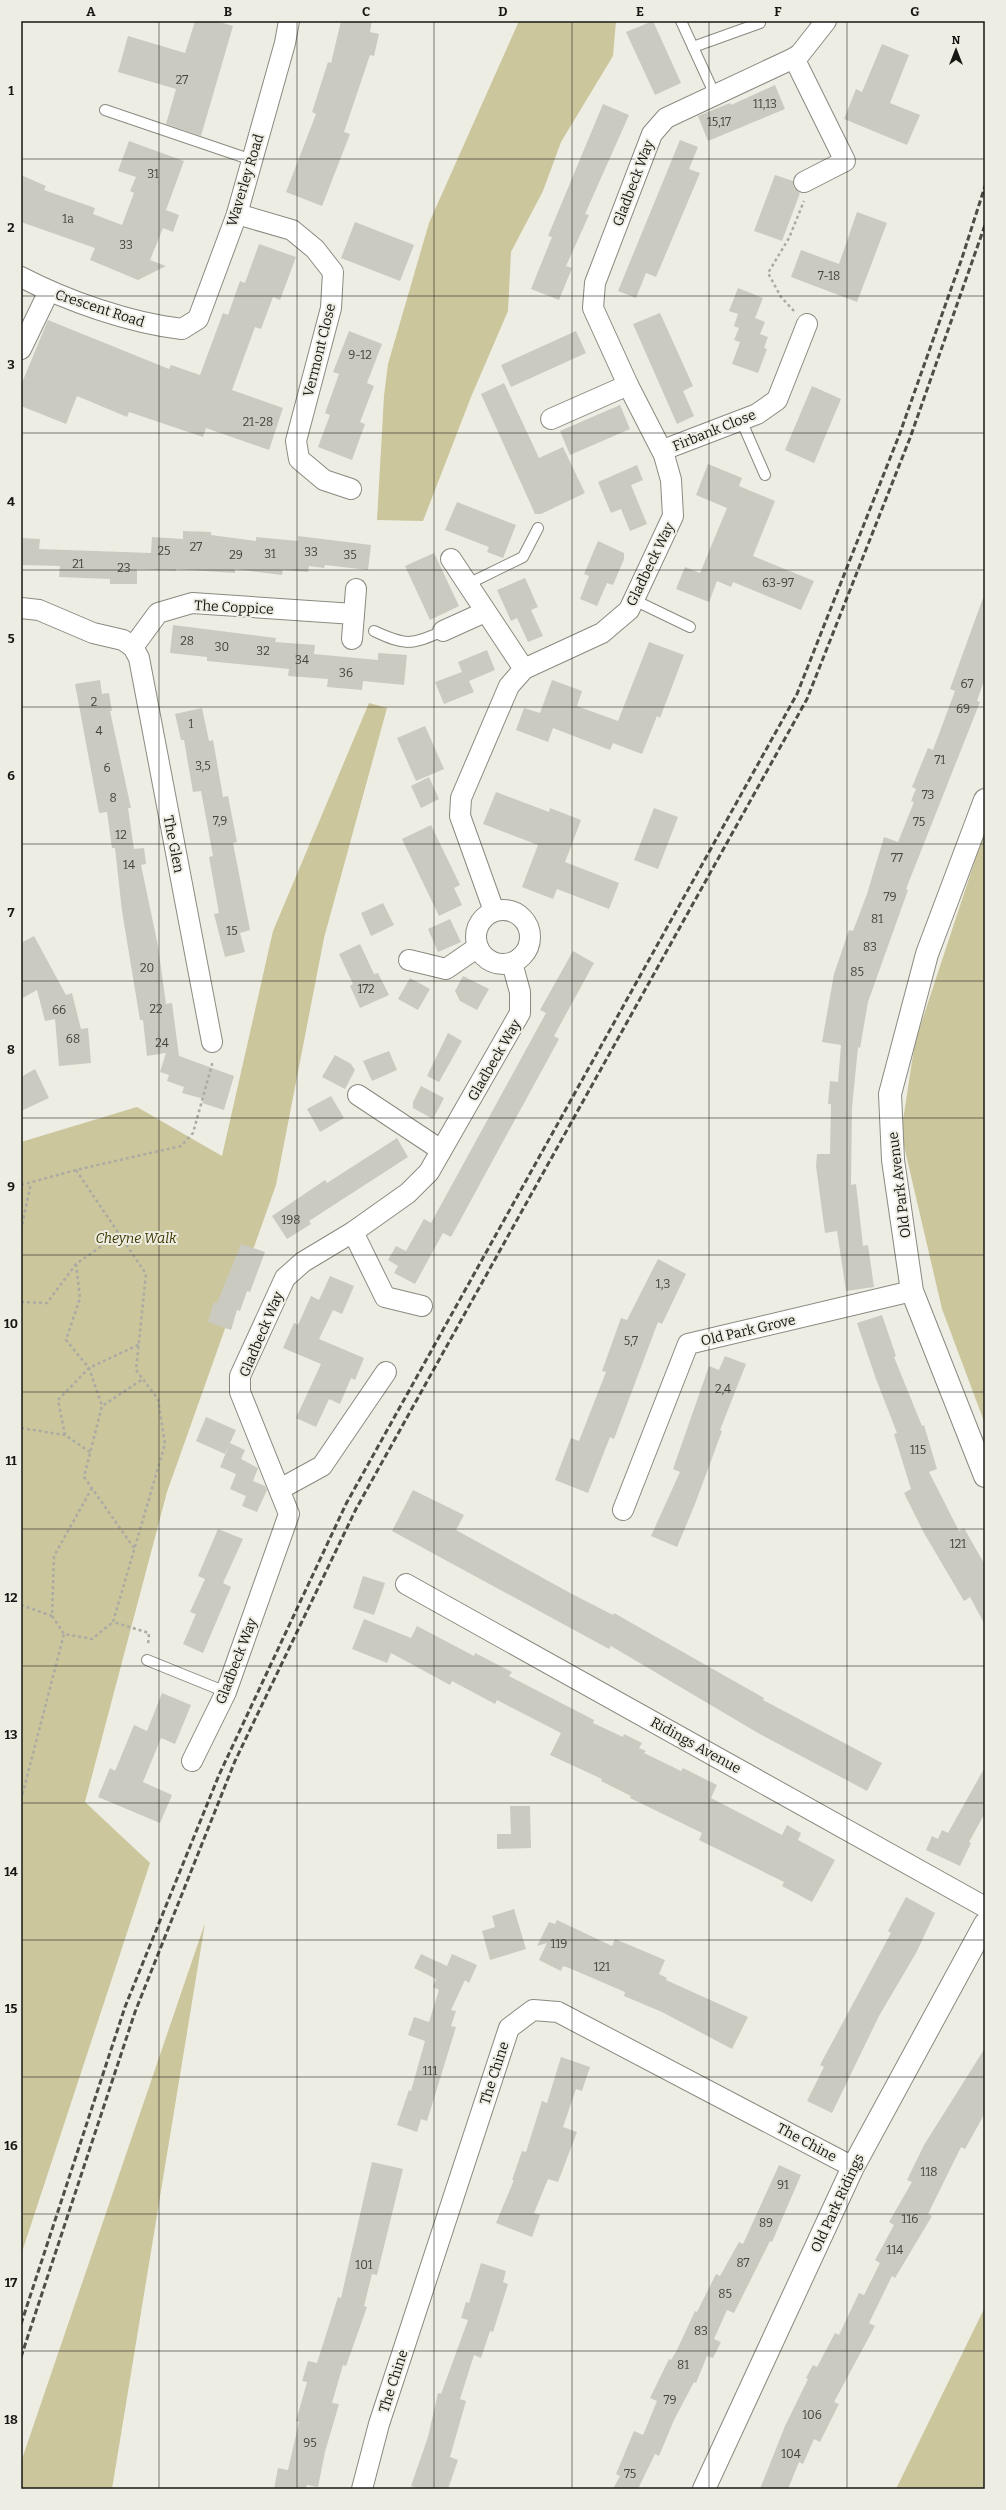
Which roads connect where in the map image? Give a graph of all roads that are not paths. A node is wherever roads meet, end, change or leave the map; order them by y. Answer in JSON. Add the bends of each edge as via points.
{"nodes":[{"id":1,"x":289,"y":21,"type":"edge"},
{"id":2,"x":681,"y":21,"type":"edge"},
{"id":3,"x":826,"y":21,"type":"edge"},
{"id":4,"x":760,"y":23,"type":"dead end"},
{"id":5,"x":693,"y":47,"type":"junction"},
{"id":6,"x":794,"y":58,"type":"junction"},
{"id":7,"x":716,"y":95,"type":"junction"},
{"id":8,"x":106,"y":110,"type":"dead end"},
{"id":9,"x":252,"y":160,"type":"junction"},
{"id":10,"x":804,"y":182,"type":"road end"},
{"id":11,"x":237,"y":214,"type":"junction"},
{"id":12,"x":21,"y":277,"type":"edge"},
{"id":13,"x":49,"y":291,"type":"junction"},
{"id":14,"x":807,"y":324,"type":"road end"},
{"id":15,"x":182,"y":329,"type":"joint"},
{"id":16,"x":21,"y":348,"type":"edge"},
{"id":17,"x":628,"y":385,"type":"junction"},
{"id":18,"x":551,"y":419,"type":"dead end"},
{"id":19,"x":741,"y":420,"type":"junction"},
{"id":20,"x":662,"y":450,"type":"junction"},
{"id":21,"x":765,"y":475,"type":"dead end"},
{"id":22,"x":351,"y":489,"type":"dead end"},
{"id":23,"x":538,"y":528,"type":"dead end"},
{"id":24,"x":452,"y":559,"type":"dead end"},
{"id":25,"x":468,"y":584,"type":"junction"},
{"id":26,"x":356,"y":589,"type":"dead end"},
{"id":27,"x":634,"y":600,"type":"junction"},
{"id":28,"x":21,"y":608,"type":"edge"},
{"id":29,"x":485,"y":612,"type":"junction"},
{"id":30,"x":354,"y":614,"type":"junction"},
{"id":31,"x":690,"y":628,"type":"dead end"},
{"id":32,"x":374,"y":631,"type":"dead end"},
{"id":33,"x":443,"y":631,"type":"joint"},
{"id":34,"x":352,"y":639,"type":"dead end"},
{"id":35,"x":134,"y":647,"type":"junction"},
{"id":36,"x":524,"y":668,"type":"junction"},
{"id":37,"x":985,"y":800,"type":"edge"},
{"id":38,"x":494,"y":911,"type":"junction"},
{"id":39,"x":478,"y":947,"type":"junction"},
{"id":40,"x":409,"y":960,"type":"dead end"},
{"id":41,"x":512,"y":963,"type":"junction"},
{"id":42,"x":212,"y":1042,"type":"road end"},
{"id":43,"x":358,"y":1095,"type":"dead end"},
{"id":44,"x":441,"y":1150,"type":"junction"},
{"id":45,"x":353,"y":1232,"type":"junction"},
{"id":46,"x":912,"y":1291,"type":"junction"},
{"id":47,"x":422,"y":1306,"type":"dead end"},
{"id":48,"x":386,"y":1372,"type":"dead end"},
{"id":49,"x":985,"y":1476,"type":"edge"},
{"id":50,"x":280,"y":1489,"type":"junction"},
{"id":51,"x":623,"y":1510,"type":"dead end"},
{"id":52,"x":406,"y":1584,"type":"dead end"},
{"id":53,"x":147,"y":1660,"type":"dead end"},
{"id":54,"x":226,"y":1692,"type":"junction"},
{"id":55,"x":192,"y":1761,"type":"dead end"},
{"id":56,"x":985,"y":1907,"type":"edge"},
{"id":57,"x":985,"y":1924,"type":"edge"},
{"id":58,"x":853,"y":2167,"type":"junction"},
{"id":59,"x":362,"y":2489,"type":"edge"},
{"id":60,"x":704,"y":2489,"type":"edge"}],
"edges":[{"from":1,"to":9,"type":"street","name":"Waverley Road"},
{"from":2,"to":5,"type":"lane"},
{"from":3,"to":6,"type":"street","name":"Gladbeck Way"},
{"from":4,"to":5,"type":"lane"},
{"from":5,"to":7,"type":"lane"},
{"from":6,"to":7,"type":"street","name":"Gladbeck Way"},
{"from":6,"to":10,"type":"street","via":[[845,161]]},
{"from":7,"to":17,"type":"street","name":"Gladbeck Way","via":[[666,118],[652,134],[595,283],[593,308]]},
{"from":8,"to":9,"type":"lane"},
{"from":9,"to":11,"type":"street","name":"Waverley Road"},
{"from":11,"to":15,"type":"street","name":"Waverley Road","via":[[198,318]]},
{"from":11,"to":22,"type":"street","name":"Vermont Close","via":[[292,230],[315,249],[333,272],[331,308],[296,441],[299,459],[324,480]]},
{"from":12,"to":13,"type":"street","name":"Crescent Road"},
{"from":13,"to":15,"type":"street","name":"Crescent Road","via":[[153,326]]},
{"from":13,"to":16,"type":"street"},
{"from":14,"to":19,"type":"street","name":"Firbank Close","via":[[777,400],[757,414]]},
{"from":17,"to":18,"type":"street"},
{"from":17,"to":20,"type":"street","name":"Gladbeck Way"},
{"from":19,"to":20,"type":"street","name":"Firbank Close"},
{"from":19,"to":21,"type":"lane"},
{"from":20,"to":27,"type":"street","name":"Gladbeck Way","via":[[672,480],[673,516]]},
{"from":23,"to":25,"type":"lane","via":[[523,557]]},
{"from":24,"to":25,"type":"street"},
{"from":25,"to":29,"type":"street"},
{"from":26,"to":30,"type":"street"},
{"from":27,"to":31,"type":"lane"},
{"from":27,"to":36,"type":"street","name":"Gladbeck Way","via":[[629,610],[602,633]]},
{"from":28,"to":35,"type":"street","via":[[39,610],[93,633],[123,640]]},
{"from":29,"to":33,"type":"street"},
{"from":29,"to":36,"type":"street"},
{"from":30,"to":34,"type":"street"},
{"from":30,"to":35,"type":"street","name":"The Coppice","via":[[192,603],[158,614]]},
{"from":32,"to":33,"type":"lane","via":[[394,640],[417,643]]},
{"from":35,"to":42,"type":"street","name":"The Glen","via":[[139,658]]},
{"from":36,"to":38,"type":"street","name":"Gladbeck Way","via":[[509,686],[461,798],[460,816]]},
{"from":37,"to":46,"type":"street","name":"Old Park Avenue","via":[[927,954],[890,1094],[893,1160]]},
{"from":38,"to":39,"type":"street","via":[[483,919],[478,927]]},
{"from":38,"to":41,"type":"street","via":[[504,910],[518,914],[530,931],[527,951]]},
{"from":39,"to":40,"type":"street","via":[[446,970]]},
{"from":39,"to":41,"type":"street","via":[[484,957],[492,962]]},
{"from":41,"to":44,"type":"street","name":"Gladbeck Way","via":[[520,992],[520,1013]]},
{"from":43,"to":44,"type":"street"},
{"from":44,"to":45,"type":"street","name":"Gladbeck Way","via":[[429,1172],[408,1193]]},
{"from":45,"to":47,"type":"street","via":[[385,1297]]},
{"from":45,"to":50,"type":"street","name":"Gladbeck Way","via":[[303,1262],[285,1278],[240,1376],[240,1392]]},
{"from":46,"to":49,"type":"street","name":"Old Park Avenue"},
{"from":46,"to":51,"type":"street","name":"Old Park Grove","via":[[688,1344]]},
{"from":48,"to":50,"type":"street","via":[[322,1466]]},
{"from":50,"to":54,"type":"street","name":"Gladbeck Way","via":[[288,1514]]},
{"from":52,"to":56,"type":"street","name":"Ridings Avenue"},
{"from":53,"to":54,"type":"lane"},
{"from":54,"to":55,"type":"street","name":"Gladbeck Way"},
{"from":57,"to":58,"type":"street","name":"Old Park Ridings"},
{"from":58,"to":59,"type":"street","name":"The Chine","via":[[558,2012],[533,2010],[509,2028],[379,2424]]},
{"from":58,"to":60,"type":"street","name":"Old Park Ridings"}]}
